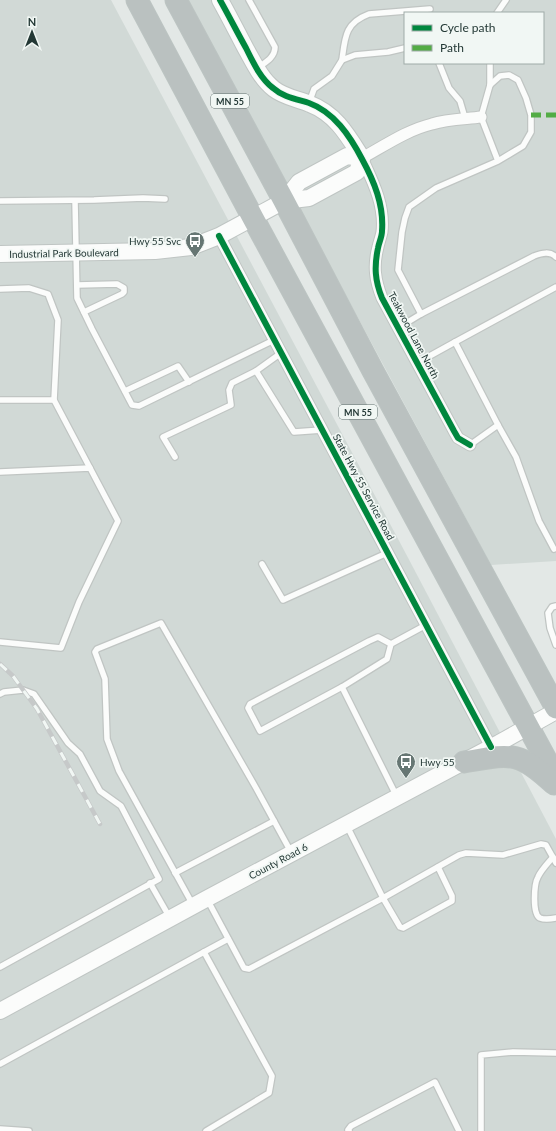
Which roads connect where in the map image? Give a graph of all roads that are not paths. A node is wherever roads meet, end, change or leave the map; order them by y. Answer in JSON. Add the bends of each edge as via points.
{"nodes":[{"id":1,"x":137,"y":0,"type":"edge"},
{"id":2,"x":176,"y":0,"type":"edge"},
{"id":3,"x":220,"y":0,"type":"edge"},
{"id":4,"x":249,"y":0,"type":"edge"},
{"id":5,"x":506,"y":0,"type":"edge"},
{"id":6,"x":430,"y":9,"type":"dead end"},
{"id":7,"x":498,"y":12,"type":"edge"},
{"id":8,"x":404,"y":48,"type":"edge"},
{"id":9,"x":342,"y":60,"type":"junction"},
{"id":10,"x":439,"y":64,"type":"edge"},
{"id":11,"x":490,"y":64,"type":"edge"},
{"id":12,"x":257,"y":68,"type":"junction"},
{"id":13,"x":490,"y":84,"type":"junction"},
{"id":14,"x":309,"y":103,"type":"junction"},
{"id":15,"x":481,"y":117,"type":"junction"},
{"id":16,"x":465,"y":118,"type":"junction"},
{"id":17,"x":362,"y":158,"type":"junction"},
{"id":18,"x":498,"y":161,"type":"junction"},
{"id":19,"x":165,"y":199,"type":"dead end"},
{"id":20,"x":0,"y":201,"type":"edge"},
{"id":21,"x":75,"y":201,"type":"junction"},
{"id":22,"x":284,"y":201,"type":"junction"},
{"id":23,"x":253,"y":218,"type":"junction"},
{"id":24,"x":219,"y":236,"type":"junction"},
{"id":25,"x":77,"y":252,"type":"junction"},
{"id":26,"x":0,"y":254,"type":"edge"},
{"id":27,"x":556,"y":257,"type":"edge"},
{"id":28,"x":77,"y":285,"type":"junction"},
{"id":29,"x":556,"y":287,"type":"edge"},
{"id":30,"x":0,"y":289,"type":"edge"},
{"id":31,"x":84,"y":312,"type":"junction"},
{"id":32,"x":421,"y":314,"type":"junction"},
{"id":33,"x":398,"y":328,"type":"junction"},
{"id":34,"x":274,"y":340,"type":"junction"},
{"id":35,"x":455,"y":342,"type":"junction"},
{"id":36,"x":281,"y":354,"type":"junction"},
{"id":37,"x":417,"y":363,"type":"junction"},
{"id":38,"x":256,"y":371,"type":"junction"},
{"id":39,"x":189,"y":382,"type":"junction"},
{"id":40,"x":125,"y":392,"type":"junction"},
{"id":41,"x":0,"y":400,"type":"edge"},
{"id":42,"x":54,"y":400,"type":"junction"},
{"id":43,"x":498,"y":425,"type":"junction"},
{"id":44,"x":322,"y":430,"type":"junction"},
{"id":45,"x":470,"y":445,"type":"joint"},
{"id":46,"x":175,"y":456,"type":"dead end"},
{"id":47,"x":90,"y":468,"type":"junction"},
{"id":48,"x":0,"y":472,"type":"edge"},
{"id":49,"x":554,"y":549,"type":"dead end"},
{"id":50,"x":387,"y":553,"type":"junction"},
{"id":51,"x":262,"y":564,"type":"dead end"},
{"id":52,"x":556,"y":606,"type":"edge"},
{"id":53,"x":426,"y":625,"type":"junction"},
{"id":54,"x":0,"y":642,"type":"edge"},
{"id":55,"x":391,"y":644,"type":"junction"},
{"id":56,"x":556,"y":645,"type":"edge"},
{"id":57,"x":342,"y":687,"type":"junction"},
{"id":58,"x":0,"y":694,"type":"edge"},
{"id":59,"x":556,"y":710,"type":"edge"},
{"id":60,"x":528,"y":726,"type":"junction"},
{"id":61,"x":492,"y":747,"type":"junction"},
{"id":62,"x":464,"y":762,"type":"junction"},
{"id":63,"x":556,"y":778,"type":"edge"},
{"id":64,"x":556,"y":787,"type":"edge"},
{"id":65,"x":398,"y":797,"type":"junction"},
{"id":66,"x":274,"y":821,"type":"junction"},
{"id":67,"x":346,"y":825,"type":"junction"},
{"id":68,"x":292,"y":854,"type":"junction"},
{"id":69,"x":555,"y":860,"type":"edge"},
{"id":70,"x":438,"y":868,"type":"junction"},
{"id":71,"x":175,"y":873,"type":"junction"},
{"id":72,"x":150,"y":883,"type":"junction"},
{"id":73,"x":383,"y":898,"type":"junction"},
{"id":74,"x":200,"y":903,"type":"junction"},
{"id":75,"x":556,"y":918,"type":"edge"},
{"id":76,"x":171,"y":919,"type":"junction"},
{"id":77,"x":228,"y":939,"type":"junction"},
{"id":78,"x":204,"y":952,"type":"junction"},
{"id":79,"x":0,"y":967,"type":"edge"},
{"id":80,"x":0,"y":1011,"type":"edge"},
{"id":81,"x":556,"y":1053,"type":"edge"},
{"id":82,"x":0,"y":1064,"type":"edge"},
{"id":83,"x":0,"y":1129,"type":"edge"},
{"id":84,"x":29,"y":1131,"type":"edge"},
{"id":85,"x":206,"y":1131,"type":"edge"},
{"id":86,"x":349,"y":1131,"type":"edge"},
{"id":87,"x":459,"y":1131,"type":"edge"},
{"id":88,"x":481,"y":1131,"type":"edge"}],
"edges":[{"from":1,"to":23,"type":"highway","number":"MN 55"},
{"from":2,"to":22,"type":"highway","number":"MN 55"},
{"from":3,"to":12,"type":"main road","name":"Teakwood Lane North"},
{"from":4,"to":12,"type":"lane","via":[[275,47],[275,53],[269,60]]},
{"from":5,"to":7,"type":"lane"},
{"from":6,"to":9,"type":"lane","via":[[369,14],[360,18],[351,25]]},
{"from":8,"to":9,"type":"lane","via":[[355,55]]},
{"from":9,"to":14,"type":"lane","via":[[332,76],[314,89]]},
{"from":10,"to":16,"type":"lane","via":[[449,88],[460,101]]},
{"from":11,"to":13,"type":"lane"},
{"from":12,"to":14,"type":"main road","name":"Teakwood Lane North","via":[[273,88]]},
{"from":13,"to":15,"type":"lane"},
{"from":13,"to":18,"type":"lane","via":[[500,76],[509,75],[518,80],[531,114],[531,132],[523,146]]},
{"from":14,"to":17,"type":"main road","name":"Teakwood Lane North","via":[[320,108],[344,129]]},
{"from":15,"to":16,"type":"street","name":"Industrial Park Boulevard"},
{"from":15,"to":18,"type":"lane"},
{"from":16,"to":17,"type":"street","name":"Industrial Park Boulevard","via":[[425,126]]},
{"from":17,"to":22,"type":"main road","name":"Industrial Park Boulevard","via":[[347,156],[299,182]]},
{"from":17,"to":33,"type":"street","name":"Teakwood Lane North","via":[[379,198],[382,214],[382,232],[375,266],[376,283]]},
{"from":18,"to":32,"type":"lane","via":[[436,188],[409,207],[402,232],[398,270]]},
{"from":19,"to":21,"type":"lane"},
{"from":20,"to":21,"type":"lane"},
{"from":21,"to":25,"type":"lane"},
{"from":22,"to":23,"type":"main road","name":"Industrial Park Boulevard"},
{"from":22,"to":59,"type":"highway","number":"MN 55"},
{"from":23,"to":24,"type":"main road","name":"Industrial Park Boulevard"},
{"from":23,"to":60,"type":"highway","number":"MN 55"},
{"from":24,"to":25,"type":"main road","name":"Industrial Park Boulevard","via":[[180,249]]},
{"from":24,"to":34,"type":"street","name":"State Hwy 55 Service Road"},
{"from":25,"to":26,"type":"main road","name":"Industrial Park Boulevard"},
{"from":25,"to":28,"type":"lane"},
{"from":27,"to":32,"type":"lane","via":[[543,253],[534,256]]},
{"from":28,"to":31,"type":"lane","via":[[77,298]]},
{"from":28,"to":31,"type":"lane","via":[[117,284],[124,288],[122,294]]},
{"from":29,"to":35,"type":"lane"},
{"from":30,"to":42,"type":"lane","via":[[29,288],[48,294],[58,320]]},
{"from":31,"to":40,"type":"lane"},
{"from":32,"to":33,"type":"lane"},
{"from":33,"to":37,"type":"street","name":"Teakwood Lane North"},
{"from":34,"to":36,"type":"street","name":"State Hwy 55 Service Road"},
{"from":34,"to":39,"type":"lane"},
{"from":35,"to":37,"type":"lane"},
{"from":35,"to":43,"type":"lane"},
{"from":36,"to":38,"type":"lane"},
{"from":36,"to":44,"type":"street","name":"State Hwy 55 Service Road"},
{"from":37,"to":45,"type":"street","name":"Teakwood Lane North","via":[[458,438]]},
{"from":38,"to":44,"type":"lane","via":[[294,432]]},
{"from":38,"to":46,"type":"lane","via":[[232,383],[229,390],[231,405],[163,437]]},
{"from":39,"to":40,"type":"lane","via":[[139,406],[132,405]]},
{"from":39,"to":40,"type":"lane","via":[[178,366]]},
{"from":41,"to":42,"type":"lane"},
{"from":42,"to":47,"type":"lane"},
{"from":43,"to":45,"type":"lane"},
{"from":43,"to":49,"type":"lane","via":[[516,457],[539,521]]},
{"from":44,"to":50,"type":"street","name":"State Hwy 55 Service Road"},
{"from":47,"to":48,"type":"lane"},
{"from":47,"to":54,"type":"lane","via":[[118,521],[79,602],[61,648]]},
{"from":50,"to":51,"type":"lane","via":[[283,600]]},
{"from":50,"to":53,"type":"street","name":"State Hwy 55 Service Road"},
{"from":52,"to":56,"type":"lane","via":[[548,613]]},
{"from":53,"to":55,"type":"lane"},
{"from":53,"to":61,"type":"street","name":"State Hwy 55 Service Road"},
{"from":55,"to":57,"type":"lane","via":[[387,659]]},
{"from":55,"to":57,"type":"lane","via":[[378,637],[369,641],[250,704],[248,708],[260,731]]},
{"from":57,"to":65,"type":"lane"},
{"from":58,"to":72,"type":"lane","via":[[24,690],[34,694],[68,743],[80,754],[100,791],[122,806],[158,879]]},
{"from":59,"to":60,"type":"main road","name":"County Road 6"},
{"from":60,"to":61,"type":"main road","name":"County Road 6"},
{"from":60,"to":63,"type":"highway","number":"MN 55"},
{"from":61,"to":62,"type":"main road","name":"County Road 6"},
{"from":62,"to":64,"type":"highway","via":[[504,756],[515,757],[526,761]]},
{"from":62,"to":65,"type":"main road","name":"County Road 6"},
{"from":65,"to":67,"type":"main road","name":"County Road 6"},
{"from":66,"to":68,"type":"lane"},
{"from":66,"to":71,"type":"lane"},
{"from":66,"to":71,"type":"lane","via":[[160,623],[97,649],[95,652],[105,679],[107,739],[120,771]]},
{"from":67,"to":68,"type":"main road","name":"County Road 6"},
{"from":67,"to":73,"type":"lane"},
{"from":68,"to":74,"type":"main road","name":"County Road 6"},
{"from":69,"to":70,"type":"lane","via":[[546,845],[541,844],[503,855],[466,853]]},
{"from":69,"to":75,"type":"lane","via":[[537,877],[534,905],[540,918]]},
{"from":70,"to":73,"type":"lane"},
{"from":70,"to":73,"type":"lane","via":[[452,901],[403,928]]},
{"from":71,"to":74,"type":"lane"},
{"from":72,"to":76,"type":"lane"},
{"from":72,"to":79,"type":"lane"},
{"from":73,"to":77,"type":"lane","via":[[249,969],[244,968]]},
{"from":74,"to":76,"type":"main road","name":"County Road 6"},
{"from":74,"to":77,"type":"lane"},
{"from":76,"to":80,"type":"main road","name":"County Road 6"},
{"from":77,"to":78,"type":"lane"},
{"from":78,"to":82,"type":"lane"},
{"from":78,"to":85,"type":"lane","via":[[272,1076],[269,1093]]},
{"from":81,"to":88,"type":"lane","via":[[513,1052],[481,1055]]},
{"from":83,"to":84,"type":"lane"},
{"from":86,"to":87,"type":"lane","via":[[351,1126],[435,1082]]}]}
